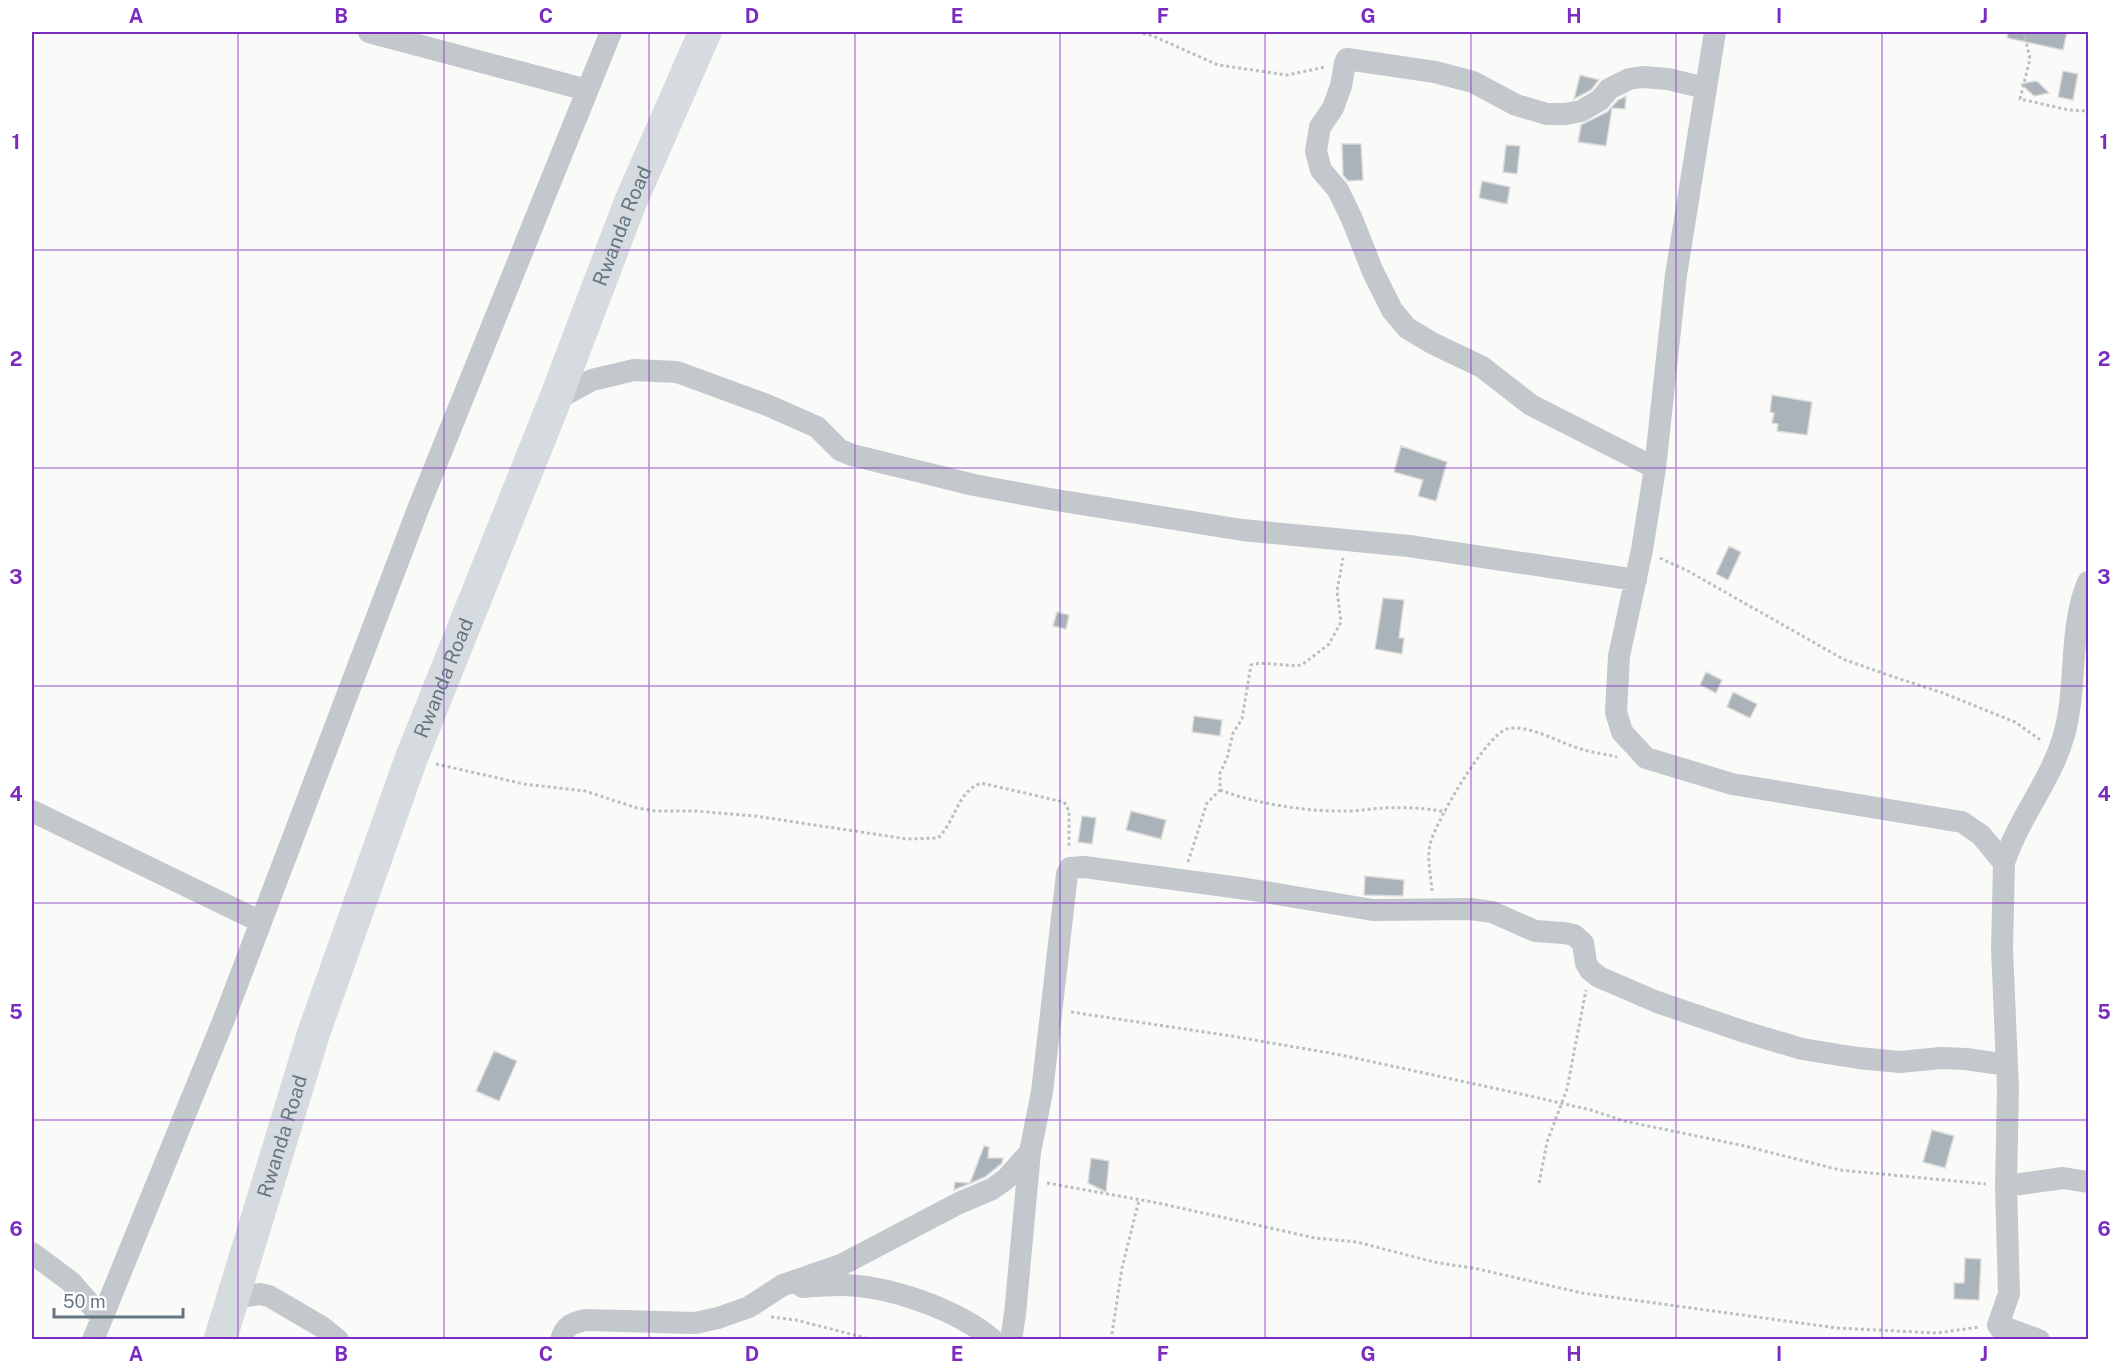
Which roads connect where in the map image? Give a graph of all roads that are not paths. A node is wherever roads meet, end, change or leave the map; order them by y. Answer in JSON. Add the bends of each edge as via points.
{"nodes":[{"id":1,"x":369,"y":32,"type":"edge"},
{"id":2,"x":611,"y":32,"type":"edge"},
{"id":3,"x":705,"y":32,"type":"edge"},
{"id":4,"x":1715,"y":32,"type":"edge"},
{"id":5,"x":1705,"y":88,"type":"junction"},
{"id":6,"x":586,"y":90,"type":"junction"},
{"id":7,"x":555,"y":400,"type":"junction"},
{"id":8,"x":1655,"y":468,"type":"junction"},
{"id":9,"x":1636,"y":580,"type":"junction"},
{"id":10,"x":2088,"y":582,"type":"edge"},
{"id":11,"x":32,"y":811,"type":"edge"},
{"id":12,"x":2004,"y":863,"type":"junction"},
{"id":13,"x":261,"y":922,"type":"junction"},
{"id":14,"x":2007,"y":1065,"type":"junction"},
{"id":15,"x":1030,"y":1152,"type":"junction"},
{"id":16,"x":2088,"y":1182,"type":"edge"},
{"id":17,"x":2006,"y":1186,"type":"junction"},
{"id":18,"x":32,"y":1253,"type":"edge"},
{"id":19,"x":777,"y":1288,"type":"junction"},
{"id":20,"x":233,"y":1298,"type":"junction"},
{"id":21,"x":102,"y":1317,"type":"junction"},
{"id":22,"x":2004,"y":1332,"type":"edge"},
{"id":23,"x":93,"y":1340,"type":"edge"},
{"id":24,"x":220,"y":1340,"type":"edge"},
{"id":25,"x":338,"y":1340,"type":"edge"},
{"id":26,"x":561,"y":1340,"type":"edge"},
{"id":27,"x":993,"y":1340,"type":"edge"},
{"id":28,"x":1011,"y":1340,"type":"edge"},
{"id":29,"x":2039,"y":1340,"type":"edge"}],
"edges":[{"from":1,"to":6,"type":"street"},
{"from":2,"to":6,"type":"street"},
{"from":3,"to":7,"type":"highway","name":"Rwanda Road","via":[[630,203]]},
{"from":4,"to":5,"type":"street"},
{"from":5,"to":8,"type":"street","via":[[1676,275]]},
{"from":5,"to":8,"type":"street","via":[[1668,79],[1629,79],[1581,111],[1547,114],[1516,105],[1473,82],[1351,58],[1345,63],[1333,108],[1320,128],[1316,151],[1322,170],[1338,190],[1352,219],[1392,310],[1407,328],[1482,367],[1531,405]]},
{"from":6,"to":13,"type":"street","via":[[418,508]]},
{"from":7,"to":9,"type":"street","via":[[592,380],[634,370],[677,372],[817,427],[840,450],[911,470],[1050,499],[1242,530],[1421,547]]},
{"from":7,"to":20,"type":"highway","name":"Rwanda Road","via":[[411,759],[314,1032]]},
{"from":8,"to":9,"type":"street"},
{"from":9,"to":12,"type":"street","via":[[1619,656],[1616,712],[1622,732],[1646,758],[1732,784],[1962,822],[1982,835]]},
{"from":10,"to":12,"type":"street","via":[[2081,600],[2071,710],[2059,752]]},
{"from":11,"to":13,"type":"street"},
{"from":12,"to":14,"type":"street","via":[[2002,949]]},
{"from":13,"to":21,"type":"street"},
{"from":14,"to":15,"type":"street","via":[[1941,1058],[1900,1062],[1802,1049],[1615,985],[1590,970],[1583,943],[1574,935],[1535,931],[1492,912],[1373,910],[1247,889],[1071,868],[1067,874],[1042,1092]]},
{"from":14,"to":17,"type":"street"},
{"from":15,"to":19,"type":"street","via":[[992,1189],[841,1265]]},
{"from":15,"to":28,"type":"street"},
{"from":16,"to":17,"type":"street","via":[[2063,1178]]},
{"from":17,"to":22,"type":"street","via":[[2009,1294]]},
{"from":18,"to":21,"type":"street","via":[[72,1281]]},
{"from":19,"to":26,"type":"street","via":[[749,1307],[718,1318],[695,1323],[586,1320],[568,1324]]},
{"from":19,"to":27,"type":"street","via":[[841,1285],[903,1295],[954,1315]]},
{"from":20,"to":24,"type":"highway","name":"Rwanda Road"},
{"from":20,"to":25,"type":"street","via":[[269,1296]]},
{"from":21,"to":23,"type":"street"},
{"from":22,"to":29,"type":"street"}]}
